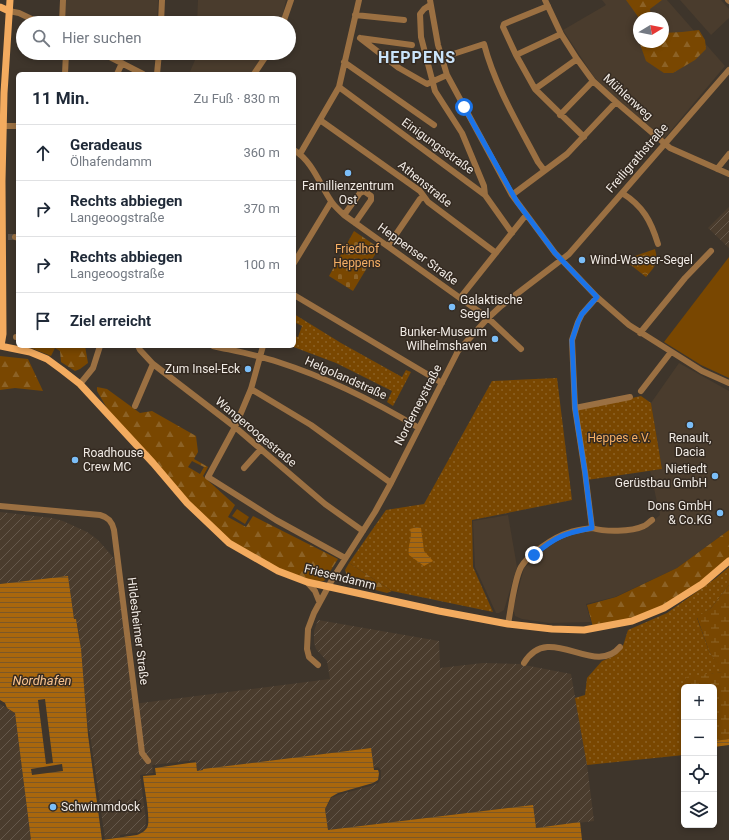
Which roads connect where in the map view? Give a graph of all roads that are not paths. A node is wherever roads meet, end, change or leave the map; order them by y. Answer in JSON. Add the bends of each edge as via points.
{"nodes":[{"id":1,"x":10,"y":0,"type":"edge"},
{"id":2,"x":63,"y":0,"type":"edge"},
{"id":3,"x":162,"y":0,"type":"edge"},
{"id":4,"x":291,"y":0,"type":"edge"},
{"id":5,"x":359,"y":0,"type":"edge"},
{"id":6,"x":545,"y":0,"type":"edge"},
{"id":7,"x":430,"y":3,"type":"edge"},
{"id":8,"x":548,"y":6,"type":"junction"},
{"id":9,"x":0,"y":7,"type":"edge"},
{"id":10,"x":9,"y":11,"type":"junction"},
{"id":11,"x":355,"y":15,"type":"junction"},
{"id":12,"x":25,"y":16,"type":"edge"},
{"id":13,"x":62,"y":16,"type":"edge"},
{"id":14,"x":161,"y":16,"type":"edge"},
{"id":15,"x":285,"y":16,"type":"edge"},
{"id":16,"x":404,"y":20,"type":"dead end"},
{"id":17,"x":561,"y":34,"type":"junction"},
{"id":18,"x":350,"y":37,"type":"junction"},
{"id":19,"x":360,"y":38,"type":"junction"},
{"id":20,"x":412,"y":45,"type":"dead end"},
{"id":21,"x":516,"y":55,"type":"junction"},
{"id":22,"x":441,"y":58,"type":"junction"},
{"id":23,"x":577,"y":59,"type":"junction"},
{"id":24,"x":66,"y":60,"type":"edge"},
{"id":25,"x":116,"y":60,"type":"edge"},
{"id":26,"x":158,"y":60,"type":"edge"},
{"id":27,"x":263,"y":60,"type":"edge"},
{"id":28,"x":344,"y":62,"type":"junction"},
{"id":29,"x":122,"y":63,"type":"junction"},
{"id":30,"x":729,"y":70,"type":"edge"},
{"id":31,"x":65,"y":72,"type":"edge"},
{"id":32,"x":118,"y":72,"type":"edge"},
{"id":33,"x":139,"y":72,"type":"edge"},
{"id":34,"x":157,"y":72,"type":"edge"},
{"id":35,"x":255,"y":72,"type":"edge"},
{"id":36,"x":447,"y":75,"type":"junction"},
{"id":37,"x":593,"y":81,"type":"junction"},
{"id":38,"x":433,"y":82,"type":"junction"},
{"id":39,"x":339,"y":87,"type":"junction"},
{"id":40,"x":535,"y":89,"type":"junction"},
{"id":41,"x":2,"y":93,"type":"edge"},
{"id":42,"x":616,"y":102,"type":"junction"},
{"id":43,"x":560,"y":115,"type":"junction"},
{"id":44,"x":320,"y":120,"type":"junction"},
{"id":45,"x":434,"y":125,"type":"dead end"},
{"id":46,"x":3,"y":126,"type":"junction"},
{"id":47,"x":16,"y":126,"type":"edge"},
{"id":48,"x":584,"y":137,"type":"junction"},
{"id":49,"x":664,"y":144,"type":"junction"},
{"id":50,"x":296,"y":151,"type":"edge"},
{"id":51,"x":300,"y":154,"type":"junction"},
{"id":52,"x":729,"y":154,"type":"edge"},
{"id":53,"x":717,"y":168,"type":"junction"},
{"id":54,"x":544,"y":170,"type":"junction"},
{"id":55,"x":729,"y":174,"type":"edge"},
{"id":56,"x":1,"y":181,"type":"edge"},
{"id":57,"x":622,"y":193,"type":"junction"},
{"id":58,"x":485,"y":195,"type":"junction"},
{"id":59,"x":512,"y":195,"type":"junction"},
{"id":60,"x":424,"y":197,"type":"junction"},
{"id":61,"x":331,"y":202,"type":"junction"},
{"id":62,"x":344,"y":215,"type":"junction"},
{"id":63,"x":526,"y":215,"type":"junction"},
{"id":64,"x":355,"y":223,"type":"junction"},
{"id":65,"x":3,"y":234,"type":"edge"},
{"id":66,"x":512,"y":234,"type":"junction"},
{"id":67,"x":658,"y":244,"type":"dead end"},
{"id":68,"x":2,"y":246,"type":"junction"},
{"id":69,"x":388,"y":246,"type":"junction"},
{"id":70,"x":711,"y":251,"type":"dead end"},
{"id":71,"x":496,"y":253,"type":"junction"},
{"id":72,"x":0,"y":255,"type":"edge"},
{"id":73,"x":296,"y":260,"type":"edge"},
{"id":74,"x":561,"y":260,"type":"junction"},
{"id":75,"x":296,"y":296,"type":"edge"},
{"id":76,"x":597,"y":297,"type":"junction"},
{"id":77,"x":460,"y":298,"type":"junction"},
{"id":78,"x":488,"y":318,"type":"junction"},
{"id":79,"x":640,"y":333,"type":"junction"},
{"id":80,"x":3,"y":338,"type":"junction"},
{"id":81,"x":0,"y":346,"type":"edge"},
{"id":82,"x":11,"y":347,"type":"junction"},
{"id":83,"x":99,"y":348,"type":"edge"},
{"id":84,"x":139,"y":348,"type":"edge"},
{"id":85,"x":222,"y":348,"type":"edge"},
{"id":86,"x":262,"y":348,"type":"edge"},
{"id":87,"x":521,"y":349,"type":"dead end"},
{"id":88,"x":671,"y":352,"type":"junction"},
{"id":89,"x":260,"y":357,"type":"junction"},
{"id":90,"x":153,"y":364,"type":"junction"},
{"id":91,"x":442,"y":383,"type":"junction"},
{"id":92,"x":729,"y":383,"type":"edge"},
{"id":93,"x":80,"y":384,"type":"junction"},
{"id":94,"x":251,"y":390,"type":"junction"},
{"id":95,"x":640,"y":391,"type":"dead end"},
{"id":96,"x":630,"y":397,"type":"dead end"},
{"id":97,"x":135,"y":406,"type":"dead end"},
{"id":98,"x":575,"y":408,"type":"junction"},
{"id":99,"x":235,"y":427,"type":"junction"},
{"id":100,"x":419,"y":428,"type":"junction"},
{"id":101,"x":261,"y":449,"type":"junction"},
{"id":102,"x":244,"y":468,"type":"dead end"},
{"id":103,"x":391,"y":483,"type":"junction"},
{"id":104,"x":0,"y":506,"type":"edge"},
{"id":105,"x":652,"y":520,"type":"dead end"},
{"id":106,"x":592,"y":528,"type":"junction"},
{"id":107,"x":363,"y":531,"type":"junction"},
{"id":108,"x":345,"y":558,"type":"junction"},
{"id":109,"x":729,"y":561,"type":"edge"},
{"id":110,"x":307,"y":582,"type":"junction"},
{"id":111,"x":328,"y":587,"type":"junction"},
{"id":112,"x":319,"y":602,"type":"junction"},
{"id":113,"x":508,"y":624,"type":"junction"},
{"id":114,"x":620,"y":647,"type":"dead end"},
{"id":115,"x":524,"y":663,"type":"dead end"},
{"id":116,"x":318,"y":665,"type":"dead end"},
{"id":117,"x":148,"y":761,"type":"dead end"}],
"edges":[{"from":1,"to":10,"type":"main road"},
{"from":2,"to":13,"type":"street"},
{"from":3,"to":14,"type":"street"},
{"from":4,"to":15,"type":"street"},
{"from":5,"to":11,"type":"street"},
{"from":6,"to":8,"type":"street","name":"Mühlenweg"},
{"from":7,"to":22,"type":"street"},
{"from":7,"to":38,"type":"street","via":[[420,14],[421,36]]},
{"from":8,"to":17,"type":"street","name":"Mühlenweg"},
{"from":8,"to":21,"type":"street","via":[[504,24],[503,27]]},
{"from":9,"to":10,"type":"main road"},
{"from":10,"to":12,"type":"street"},
{"from":10,"to":41,"type":"main road"},
{"from":11,"to":16,"type":"street"},
{"from":11,"to":18,"type":"street"},
{"from":17,"to":21,"type":"street"},
{"from":17,"to":23,"type":"street","name":"Mühlenweg"},
{"from":18,"to":19,"type":"street"},
{"from":18,"to":28,"type":"street"},
{"from":19,"to":20,"type":"street"},
{"from":19,"to":38,"type":"street","via":[[399,68],[427,84]]},
{"from":21,"to":40,"type":"street"},
{"from":22,"to":36,"type":"street"},
{"from":22,"to":54,"type":"street","via":[[484,44],[490,66],[504,96]]},
{"from":23,"to":37,"type":"street","name":"Mühlenweg"},
{"from":23,"to":40,"type":"street"},
{"from":24,"to":31,"type":"street"},
{"from":25,"to":29,"type":"street"},
{"from":26,"to":34,"type":"street"},
{"from":27,"to":35,"type":"street"},
{"from":28,"to":39,"type":"street"},
{"from":28,"to":45,"type":"street"},
{"from":29,"to":32,"type":"street"},
{"from":29,"to":33,"type":"street"},
{"from":30,"to":49,"type":"street","name":"Freiligrathstraße"},
{"from":36,"to":38,"type":"street"},
{"from":36,"to":59,"type":"street"},
{"from":37,"to":42,"type":"street","name":"Mühlenweg"},
{"from":37,"to":43,"type":"street"},
{"from":38,"to":58,"type":"street","via":[[435,91],[462,134],[484,186]]},
{"from":39,"to":44,"type":"street"},
{"from":39,"to":58,"type":"street","name":"Einigungsstraße"},
{"from":40,"to":43,"type":"street"},
{"from":41,"to":46,"type":"main road"},
{"from":42,"to":48,"type":"street"},
{"from":42,"to":49,"type":"street","name":"Mühlenweg"},
{"from":43,"to":48,"type":"street"},
{"from":44,"to":51,"type":"street"},
{"from":44,"to":60,"type":"street","name":"Athenstraße","via":[[420,191]]},
{"from":46,"to":47,"type":"street"},
{"from":46,"to":56,"type":"main road"},
{"from":48,"to":54,"type":"street","via":[[567,154]]},
{"from":49,"to":53,"type":"street","name":"Mühlenweg"},
{"from":49,"to":57,"type":"street","name":"Freiligrathstraße"},
{"from":50,"to":51,"type":"street","name":"Heppenser Straße"},
{"from":51,"to":61,"type":"street","name":"Heppenser Straße","via":[[312,167]]},
{"from":52,"to":53,"type":"street"},
{"from":53,"to":55,"type":"street","name":"Mühlenweg"},
{"from":54,"to":59,"type":"street"},
{"from":56,"to":65,"type":"main road"},
{"from":57,"to":67,"type":"street","via":[[641,209],[652,226]]},
{"from":57,"to":74,"type":"street","name":"Freiligrathstraße"},
{"from":58,"to":66,"type":"street","name":"Einigungsstraße"},
{"from":59,"to":63,"type":"street"},
{"from":60,"to":69,"type":"street"},
{"from":60,"to":71,"type":"street","name":"Athenstraße"},
{"from":61,"to":62,"type":"street","name":"Heppenser Straße"},
{"from":61,"to":73,"type":"street"},
{"from":62,"to":64,"type":"street","name":"Heppenser Straße"},
{"from":62,"to":64,"type":"street","via":[[360,193],[364,191],[371,196],[371,200]]},
{"from":63,"to":66,"type":"street"},
{"from":63,"to":74,"type":"street"},
{"from":64,"to":69,"type":"street","name":"Heppenser Straße"},
{"from":65,"to":68,"type":"main road"},
{"from":66,"to":71,"type":"street"},
{"from":68,"to":72,"type":"main road"},
{"from":68,"to":80,"type":"main road"},
{"from":69,"to":77,"type":"street","name":"Heppenser Straße"},
{"from":70,"to":79,"type":"street"},
{"from":71,"to":77,"type":"street"},
{"from":74,"to":76,"type":"street"},
{"from":74,"to":78,"type":"street","name":"Norderneystraße"},
{"from":75,"to":91,"type":"street"},
{"from":76,"to":79,"type":"street"},
{"from":76,"to":98,"type":"street","via":[[582,314],[572,340]]},
{"from":77,"to":78,"type":"street","name":"Heppenser Straße"},
{"from":78,"to":87,"type":"street","name":"Heppenser Straße"},
{"from":78,"to":91,"type":"street","name":"Norderneystraße","via":[[458,351]]},
{"from":79,"to":88,"type":"street"},
{"from":80,"to":81,"type":"main road"},
{"from":80,"to":82,"type":"main road"},
{"from":81,"to":82,"type":"main road","name":"Friesendamm"},
{"from":82,"to":93,"type":"main road","name":"Friesendamm","via":[[46,360]]},
{"from":83,"to":93,"type":"street","via":[[93,368]]},
{"from":84,"to":90,"type":"street","name":"Wangeroogestraße"},
{"from":85,"to":89,"type":"street","name":"Helgolandstraße"},
{"from":86,"to":89,"type":"street"},
{"from":88,"to":92,"type":"street","via":[[702,371]]},
{"from":88,"to":95,"type":"street"},
{"from":89,"to":94,"type":"street"},
{"from":89,"to":100,"type":"street","name":"Helgolandstraße","via":[[300,369],[352,391]]},
{"from":90,"to":97,"type":"street"},
{"from":90,"to":99,"type":"street","name":"Wangeroogestraße"},
{"from":91,"to":100,"type":"street","name":"Norderneystraße"},
{"from":93,"to":110,"type":"main road","name":"Friesendamm","via":[[187,503],[229,543],[278,571]]},
{"from":94,"to":99,"type":"street"},
{"from":94,"to":103,"type":"street","via":[[311,425]]},
{"from":96,"to":98,"type":"street"},
{"from":98,"to":106,"type":"street"},
{"from":99,"to":101,"type":"street","name":"Wangeroogestraße"},
{"from":99,"to":108,"type":"street","via":[[208,477],[276,520]]},
{"from":100,"to":103,"type":"street","name":"Norderneystraße"},
{"from":101,"to":102,"type":"street"},
{"from":101,"to":107,"type":"street","name":"Wangeroogestraße","via":[[325,504]]},
{"from":103,"to":107,"type":"street","name":"Norderneystraße"},
{"from":104,"to":117,"type":"street","name":"Hildesheimer Straße","via":[[93,514],[109,519],[114,530],[142,753]]},
{"from":105,"to":106,"type":"street","via":[[643,526],[623,530]]},
{"from":106,"to":113,"type":"street","via":[[559,536],[526,561],[518,574]]},
{"from":107,"to":108,"type":"street","name":"Norderneystraße"},
{"from":108,"to":111,"type":"street","name":"Norderneystraße"},
{"from":109,"to":113,"type":"main road","name":"Friesendamm","via":[[702,584],[664,608],[632,621],[578,630]]},
{"from":110,"to":111,"type":"main road","name":"Friesendamm"},
{"from":110,"to":112,"type":"street","via":[[315,591]]},
{"from":111,"to":112,"type":"street","name":"Norderneystraße"},
{"from":111,"to":113,"type":"main road","name":"Friesendamm"},
{"from":112,"to":116,"type":"street","name":"Norderneystraße","via":[[310,622],[307,643],[309,657]]},
{"from":114,"to":115,"type":"street","via":[[613,654],[599,657],[560,647],[548,647],[538,650]]}]}
